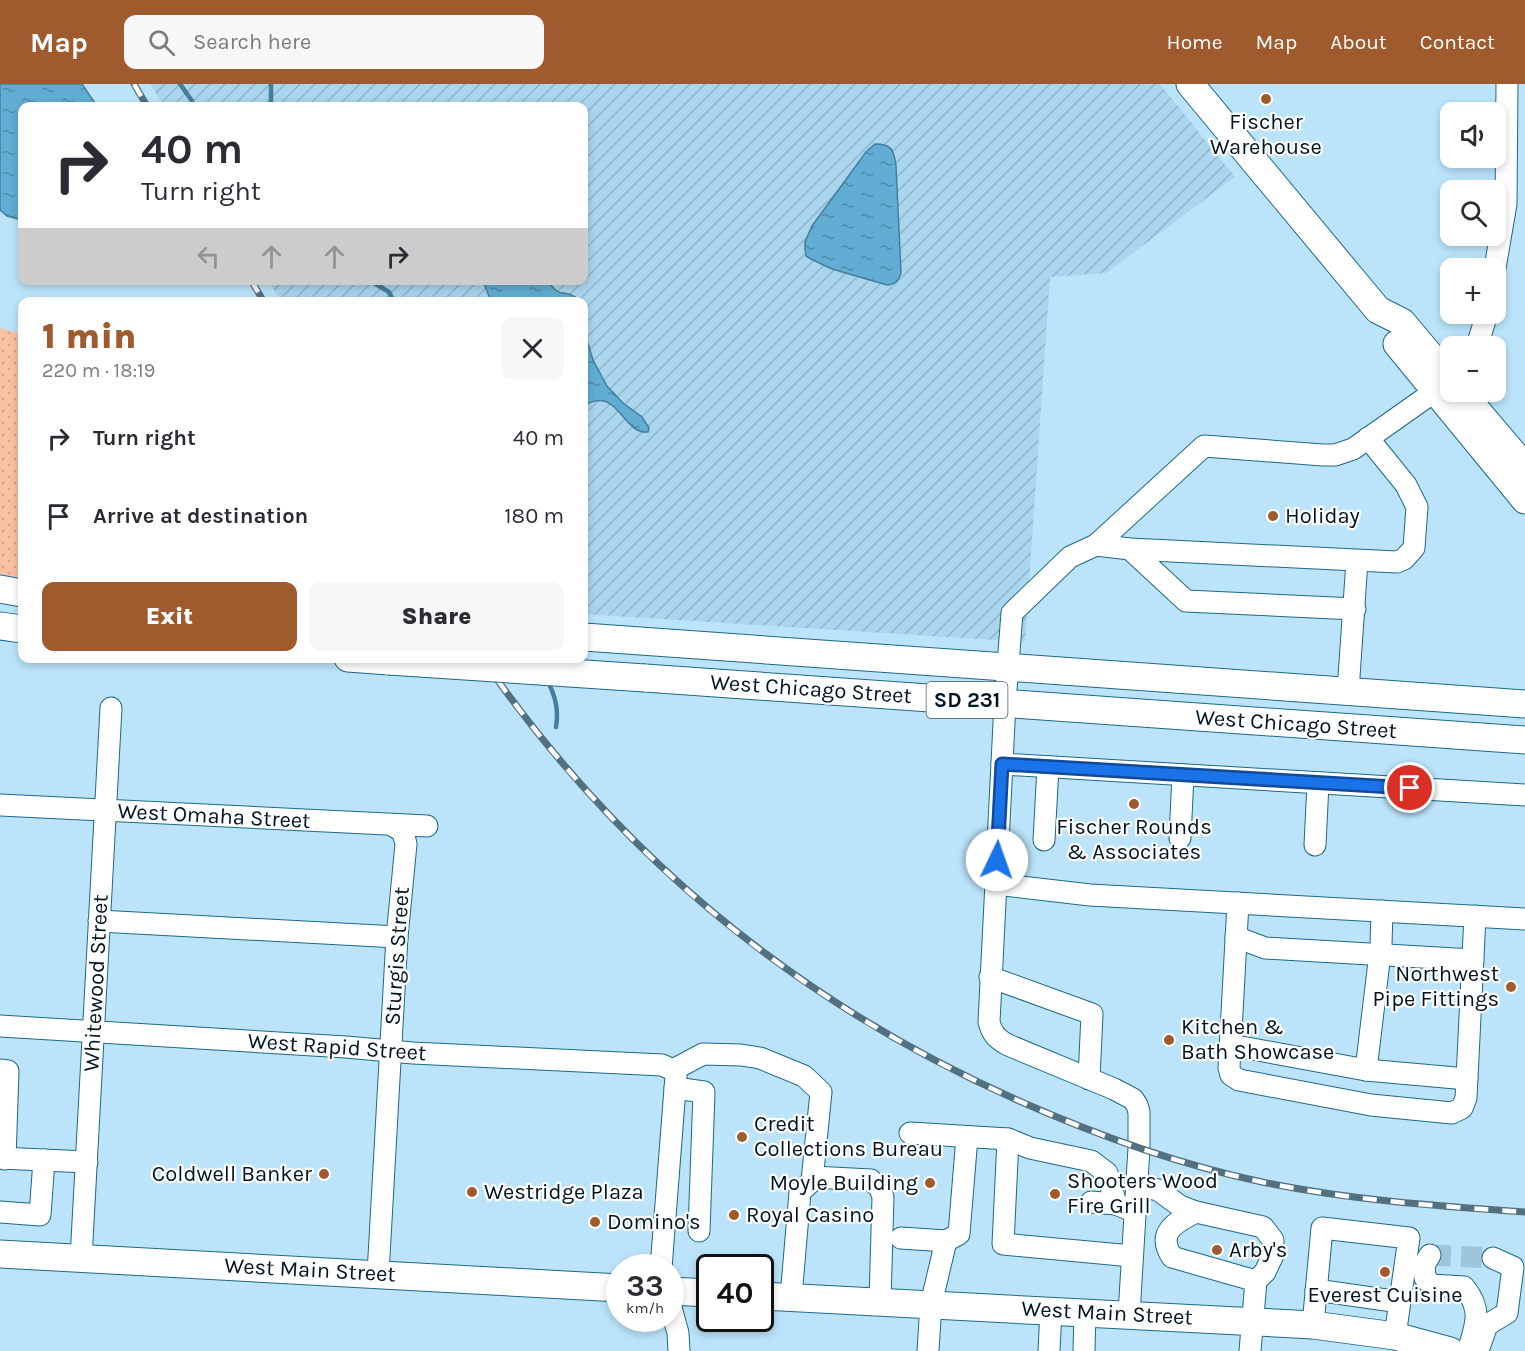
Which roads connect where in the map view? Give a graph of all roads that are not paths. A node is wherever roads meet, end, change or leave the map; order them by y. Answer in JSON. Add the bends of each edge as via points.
{"nodes":[{"id":1,"x":1190,"y":84,"type":"edge"},
{"id":2,"x":1507,"y":84,"type":"edge"},
{"id":3,"x":1497,"y":258,"type":"edge"},
{"id":4,"x":1440,"y":376,"type":"edge"},
{"id":5,"x":1440,"y":391,"type":"edge"},
{"id":6,"x":1461,"y":402,"type":"edge"},
{"id":7,"x":1466,"y":402,"type":"edge"},
{"id":8,"x":1368,"y":438,"type":"junction"},
{"id":9,"x":1525,"y":467,"type":"edge"},
{"id":10,"x":1524,"y":496,"type":"edge"},
{"id":11,"x":1096,"y":545,"type":"junction"},
{"id":12,"x":1130,"y":549,"type":"junction"},
{"id":13,"x":1357,"y":561,"type":"junction"},
{"id":14,"x":0,"y":589,"type":"edge"},
{"id":15,"x":18,"y":592,"type":"edge"},
{"id":16,"x":1355,"y":609,"type":"junction"},
{"id":17,"x":0,"y":626,"type":"edge"},
{"id":18,"x":18,"y":628,"type":"edge"},
{"id":19,"x":588,"y":637,"type":"edge"},
{"id":20,"x":405,"y":663,"type":"edge"},
{"id":21,"x":1007,"y":666,"type":"junction"},
{"id":22,"x":1110,"y":676,"type":"junction"},
{"id":23,"x":1173,"y":678,"type":"junction"},
{"id":24,"x":1348,"y":687,"type":"junction"},
{"id":25,"x":1525,"y":694,"type":"edge"},
{"id":26,"x":1005,"y":703,"type":"junction"},
{"id":27,"x":1525,"y":704,"type":"edge"},
{"id":28,"x":111,"y":708,"type":"dead end"},
{"id":29,"x":1525,"y":740,"type":"edge"},
{"id":30,"x":1002,"y":764,"type":"junction"},
{"id":31,"x":1048,"y":767,"type":"junction"},
{"id":32,"x":1183,"y":775,"type":"junction"},
{"id":33,"x":1318,"y":783,"type":"junction"},
{"id":34,"x":1525,"y":795,"type":"edge"},
{"id":35,"x":0,"y":805,"type":"edge"},
{"id":36,"x":105,"y":810,"type":"junction"},
{"id":37,"x":392,"y":825,"type":"junction"},
{"id":38,"x":427,"y":826,"type":"dead end"},
{"id":39,"x":1180,"y":838,"type":"dead end"},
{"id":40,"x":1044,"y":840,"type":"dead end"},
{"id":41,"x":1315,"y":845,"type":"dead end"},
{"id":42,"x":996,"y":884,"type":"junction"},
{"id":43,"x":1238,"y":903,"type":"junction"},
{"id":44,"x":1382,"y":911,"type":"junction"},
{"id":45,"x":1475,"y":916,"type":"junction"},
{"id":46,"x":1525,"y":919,"type":"edge"},
{"id":47,"x":99,"y":921,"type":"junction"},
{"id":48,"x":397,"y":937,"type":"junction"},
{"id":49,"x":1236,"y":937,"type":"junction"},
{"id":50,"x":1380,"y":955,"type":"junction"},
{"id":51,"x":1473,"y":960,"type":"junction"},
{"id":52,"x":990,"y":977,"type":"junction"},
{"id":53,"x":0,"y":1026,"type":"edge"},
{"id":54,"x":94,"y":1031,"type":"junction"},
{"id":55,"x":1231,"y":1045,"type":"junction"},
{"id":56,"x":390,"y":1052,"type":"junction"},
{"id":57,"x":0,"y":1070,"type":"edge"},
{"id":58,"x":1366,"y":1070,"type":"junction"},
{"id":59,"x":674,"y":1079,"type":"junction"},
{"id":60,"x":1089,"y":1079,"type":"junction"},
{"id":61,"x":1467,"y":1079,"type":"junction"},
{"id":62,"x":910,"y":1133,"type":"dead end"},
{"id":63,"x":967,"y":1137,"type":"junction"},
{"id":64,"x":1008,"y":1139,"type":"junction"},
{"id":65,"x":2,"y":1159,"type":"edge"},
{"id":66,"x":44,"y":1161,"type":"junction"},
{"id":67,"x":87,"y":1162,"type":"junction"},
{"id":68,"x":813,"y":1177,"type":"junction"},
{"id":69,"x":1136,"y":1185,"type":"junction"},
{"id":70,"x":666,"y":1192,"type":"junction"},
{"id":71,"x":700,"y":1193,"type":"junction"},
{"id":72,"x":1091,"y":1202,"type":"dead end"},
{"id":73,"x":1125,"y":1208,"type":"junction"},
{"id":74,"x":0,"y":1212,"type":"edge"},
{"id":75,"x":1196,"y":1212,"type":"junction"},
{"id":76,"x":699,"y":1231,"type":"dead end"},
{"id":77,"x":901,"y":1238,"type":"dead end"},
{"id":78,"x":946,"y":1241,"type":"junction"},
{"id":79,"x":0,"y":1254,"type":"edge"},
{"id":80,"x":662,"y":1254,"type":"edge"},
{"id":81,"x":1430,"y":1255,"type":"dead end"},
{"id":82,"x":1132,"y":1256,"type":"junction"},
{"id":83,"x":1493,"y":1258,"type":"tunnel mouth"},
{"id":84,"x":81,"y":1259,"type":"junction"},
{"id":85,"x":378,"y":1274,"type":"junction"},
{"id":86,"x":1256,"y":1281,"type":"junction"},
{"id":87,"x":606,"y":1287,"type":"edge"},
{"id":88,"x":1316,"y":1290,"type":"junction"},
{"id":89,"x":774,"y":1296,"type":"edge"},
{"id":90,"x":791,"y":1297,"type":"junction"},
{"id":91,"x":880,"y":1301,"type":"junction"},
{"id":92,"x":1400,"y":1302,"type":"junction"},
{"id":93,"x":931,"y":1304,"type":"junction"},
{"id":94,"x":1051,"y":1310,"type":"junction"},
{"id":95,"x":1085,"y":1312,"type":"junction"},
{"id":96,"x":1129,"y":1315,"type":"junction"},
{"id":97,"x":1252,"y":1321,"type":"junction"},
{"id":98,"x":1313,"y":1325,"type":"junction"},
{"id":99,"x":678,"y":1332,"type":"edge"},
{"id":100,"x":1384,"y":1340,"type":"edge"},
{"id":101,"x":679,"y":1351,"type":"edge"},
{"id":102,"x":928,"y":1351,"type":"edge"},
{"id":103,"x":1049,"y":1351,"type":"edge"},
{"id":104,"x":1084,"y":1351,"type":"edge"},
{"id":105,"x":1250,"y":1351,"type":"edge"},
{"id":106,"x":1450,"y":1351,"type":"edge"},
{"id":107,"x":1468,"y":1351,"type":"edge"},
{"id":108,"x":1478,"y":1351,"type":"edge"}],
"edges":[{"from":1,"to":4,"type":"main road","via":[[1378,310],[1381,325]]},
{"from":2,"to":3,"type":"street","via":[[1506,204]]},
{"from":5,"to":8,"type":"street"},
{"from":6,"to":10,"type":"main road"},
{"from":7,"to":9,"type":"main road"},
{"from":8,"to":11,"type":"street","via":[[1335,455],[1204,446]]},
{"from":8,"to":13,"type":"street","via":[[1417,507],[1415,540],[1410,554],[1397,562]]},
{"from":11,"to":12,"type":"street"},
{"from":11,"to":21,"type":"street","via":[[1070,557],[1012,613]]},
{"from":12,"to":13,"type":"street"},
{"from":12,"to":16,"type":"street","via":[[1186,601]]},
{"from":13,"to":16,"type":"street"},
{"from":14,"to":15,"type":"main road"},
{"from":16,"to":24,"type":"street"},
{"from":17,"to":18,"type":"main road"},
{"from":19,"to":21,"type":"main road","name":"West Chicago Street","number":"SD 231"},
{"from":20,"to":26,"type":"main road","name":"West Chicago Street","number":"SD 231","bridge":true},
{"from":21,"to":22,"type":"main road","name":"West Chicago Street","number":"SD 231"},
{"from":21,"to":26,"type":"street"},
{"from":22,"to":23,"type":"main road","name":"West Chicago Street","number":"SD 231"},
{"from":22,"to":24,"type":"main road","via":[[1202,672]]},
{"from":23,"to":24,"type":"main road","name":"West Chicago Street","number":"SD 231"},
{"from":23,"to":26,"type":"main road","via":[[1110,686],[1038,681],[1022,686]]},
{"from":24,"to":25,"type":"main road"},
{"from":24,"to":27,"type":"main road","name":"West Chicago Street","number":"SD 231"},
{"from":26,"to":29,"type":"main road","name":"West Chicago Street","number":"SD 231"},
{"from":26,"to":30,"type":"street"},
{"from":28,"to":36,"type":"street","name":"Whitewood Street"},
{"from":30,"to":31,"type":"street"},
{"from":30,"to":42,"type":"street"},
{"from":31,"to":32,"type":"street"},
{"from":31,"to":40,"type":"street"},
{"from":32,"to":33,"type":"street"},
{"from":32,"to":39,"type":"street"},
{"from":33,"to":34,"type":"street"},
{"from":33,"to":41,"type":"street"},
{"from":35,"to":36,"type":"street","name":"West Omaha Street"},
{"from":36,"to":37,"type":"street","name":"West Omaha Street"},
{"from":36,"to":47,"type":"street","name":"Whitewood Street"},
{"from":37,"to":38,"type":"street","name":"West Omaha Street"},
{"from":37,"to":48,"type":"street","name":"Sturgis Street","via":[[403,832],[406,844]]},
{"from":42,"to":43,"type":"street"},
{"from":42,"to":52,"type":"street"},
{"from":43,"to":44,"type":"street"},
{"from":43,"to":49,"type":"street"},
{"from":44,"to":45,"type":"street"},
{"from":44,"to":50,"type":"street"},
{"from":45,"to":46,"type":"street"},
{"from":45,"to":51,"type":"street"},
{"from":47,"to":48,"type":"street"},
{"from":47,"to":54,"type":"street","name":"Whitewood Street"},
{"from":48,"to":56,"type":"street","name":"Sturgis Street"},
{"from":49,"to":50,"type":"street","via":[[1265,948]]},
{"from":49,"to":55,"type":"street"},
{"from":50,"to":51,"type":"street"},
{"from":50,"to":58,"type":"street"},
{"from":51,"to":61,"type":"street"},
{"from":52,"to":60,"type":"street","via":[[989,1022],[997,1039]]},
{"from":52,"to":60,"type":"street","via":[[1092,1014]]},
{"from":53,"to":54,"type":"street","name":"West Rapid Street"},
{"from":54,"to":56,"type":"street","name":"West Rapid Street"},
{"from":54,"to":67,"type":"street","name":"Whitewood Street"},
{"from":55,"to":58,"type":"street"},
{"from":55,"to":61,"type":"street","via":[[1229,1068],[1239,1080],[1371,1105],[1452,1113],[1462,1108]]},
{"from":56,"to":59,"type":"street","name":"West Rapid Street","via":[[662,1065]]},
{"from":56,"to":85,"type":"street","name":"Sturgis Street"},
{"from":57,"to":65,"type":"street","via":[[8,1071]]},
{"from":58,"to":61,"type":"street"},
{"from":59,"to":68,"type":"street","via":[[703,1054],[760,1058],[804,1076],[821,1092]]},
{"from":59,"to":70,"type":"street"},
{"from":59,"to":71,"type":"street","name":"West Rapid Street","via":[[704,1092]]},
{"from":60,"to":69,"type":"street","via":[[1125,1094],[1137,1105]]},
{"from":62,"to":63,"type":"street"},
{"from":63,"to":64,"type":"street"},
{"from":63,"to":78,"type":"street","via":[[959,1234]]},
{"from":64,"to":73,"type":"street","via":[[1030,1148],[1092,1161],[1107,1173]]},
{"from":64,"to":82,"type":"street","via":[[1003,1244]]},
{"from":65,"to":66,"type":"street"},
{"from":66,"to":67,"type":"street"},
{"from":66,"to":74,"type":"street","via":[[40,1215]]},
{"from":67,"to":84,"type":"street","name":"Whitewood Street"},
{"from":68,"to":90,"type":"street","via":[[800,1192]]},
{"from":68,"to":91,"type":"street","via":[[871,1180],[880,1188]]},
{"from":69,"to":73,"type":"street"},
{"from":69,"to":75,"type":"street","via":[[1158,1190]]},
{"from":70,"to":71,"type":"street"},
{"from":70,"to":80,"type":"street"},
{"from":71,"to":76,"type":"street"},
{"from":72,"to":73,"type":"street"},
{"from":73,"to":82,"type":"street"},
{"from":75,"to":86,"type":"street","via":[[1263,1227],[1273,1240],[1273,1255]]},
{"from":75,"to":86,"type":"street","via":[[1176,1221],[1167,1234],[1166,1248],[1172,1257]]},
{"from":77,"to":78,"type":"street"},
{"from":78,"to":93,"type":"street"},
{"from":79,"to":84,"type":"main road","name":"West Main Street"},
{"from":81,"to":107,"type":"street","via":[[1424,1265],[1425,1278],[1432,1285],[1464,1287],[1473,1298],[1477,1321]]},
{"from":82,"to":96,"type":"street"},
{"from":83,"to":108,"type":"street","via":[[1513,1267],[1507,1313],[1487,1325]]},
{"from":84,"to":85,"type":"main road","name":"West Main Street"},
{"from":85,"to":87,"type":"main road","name":"West Main Street"},
{"from":86,"to":97,"type":"street"},
{"from":88,"to":92,"type":"street"},
{"from":88,"to":92,"type":"street","via":[[1322,1228],[1409,1238]]},
{"from":88,"to":98,"type":"street"},
{"from":89,"to":90,"type":"main road","name":"West Main Street"},
{"from":90,"to":91,"type":"main road","name":"West Main Street"},
{"from":91,"to":93,"type":"main road","name":"West Main Street"},
{"from":92,"to":100,"type":"street"},
{"from":93,"to":94,"type":"main road","name":"West Main Street"},
{"from":93,"to":102,"type":"street"},
{"from":94,"to":95,"type":"main road","name":"West Main Street"},
{"from":94,"to":103,"type":"street"},
{"from":95,"to":96,"type":"main road","name":"West Main Street"},
{"from":95,"to":104,"type":"street"},
{"from":96,"to":97,"type":"main road","name":"West Main Street"},
{"from":97,"to":98,"type":"main road","name":"West Main Street"},
{"from":97,"to":105,"type":"street"},
{"from":98,"to":100,"type":"main road","name":"West Main Street"},
{"from":99,"to":101,"type":"street"},
{"from":100,"to":106,"type":"main road","name":"West Main Street"}]}
